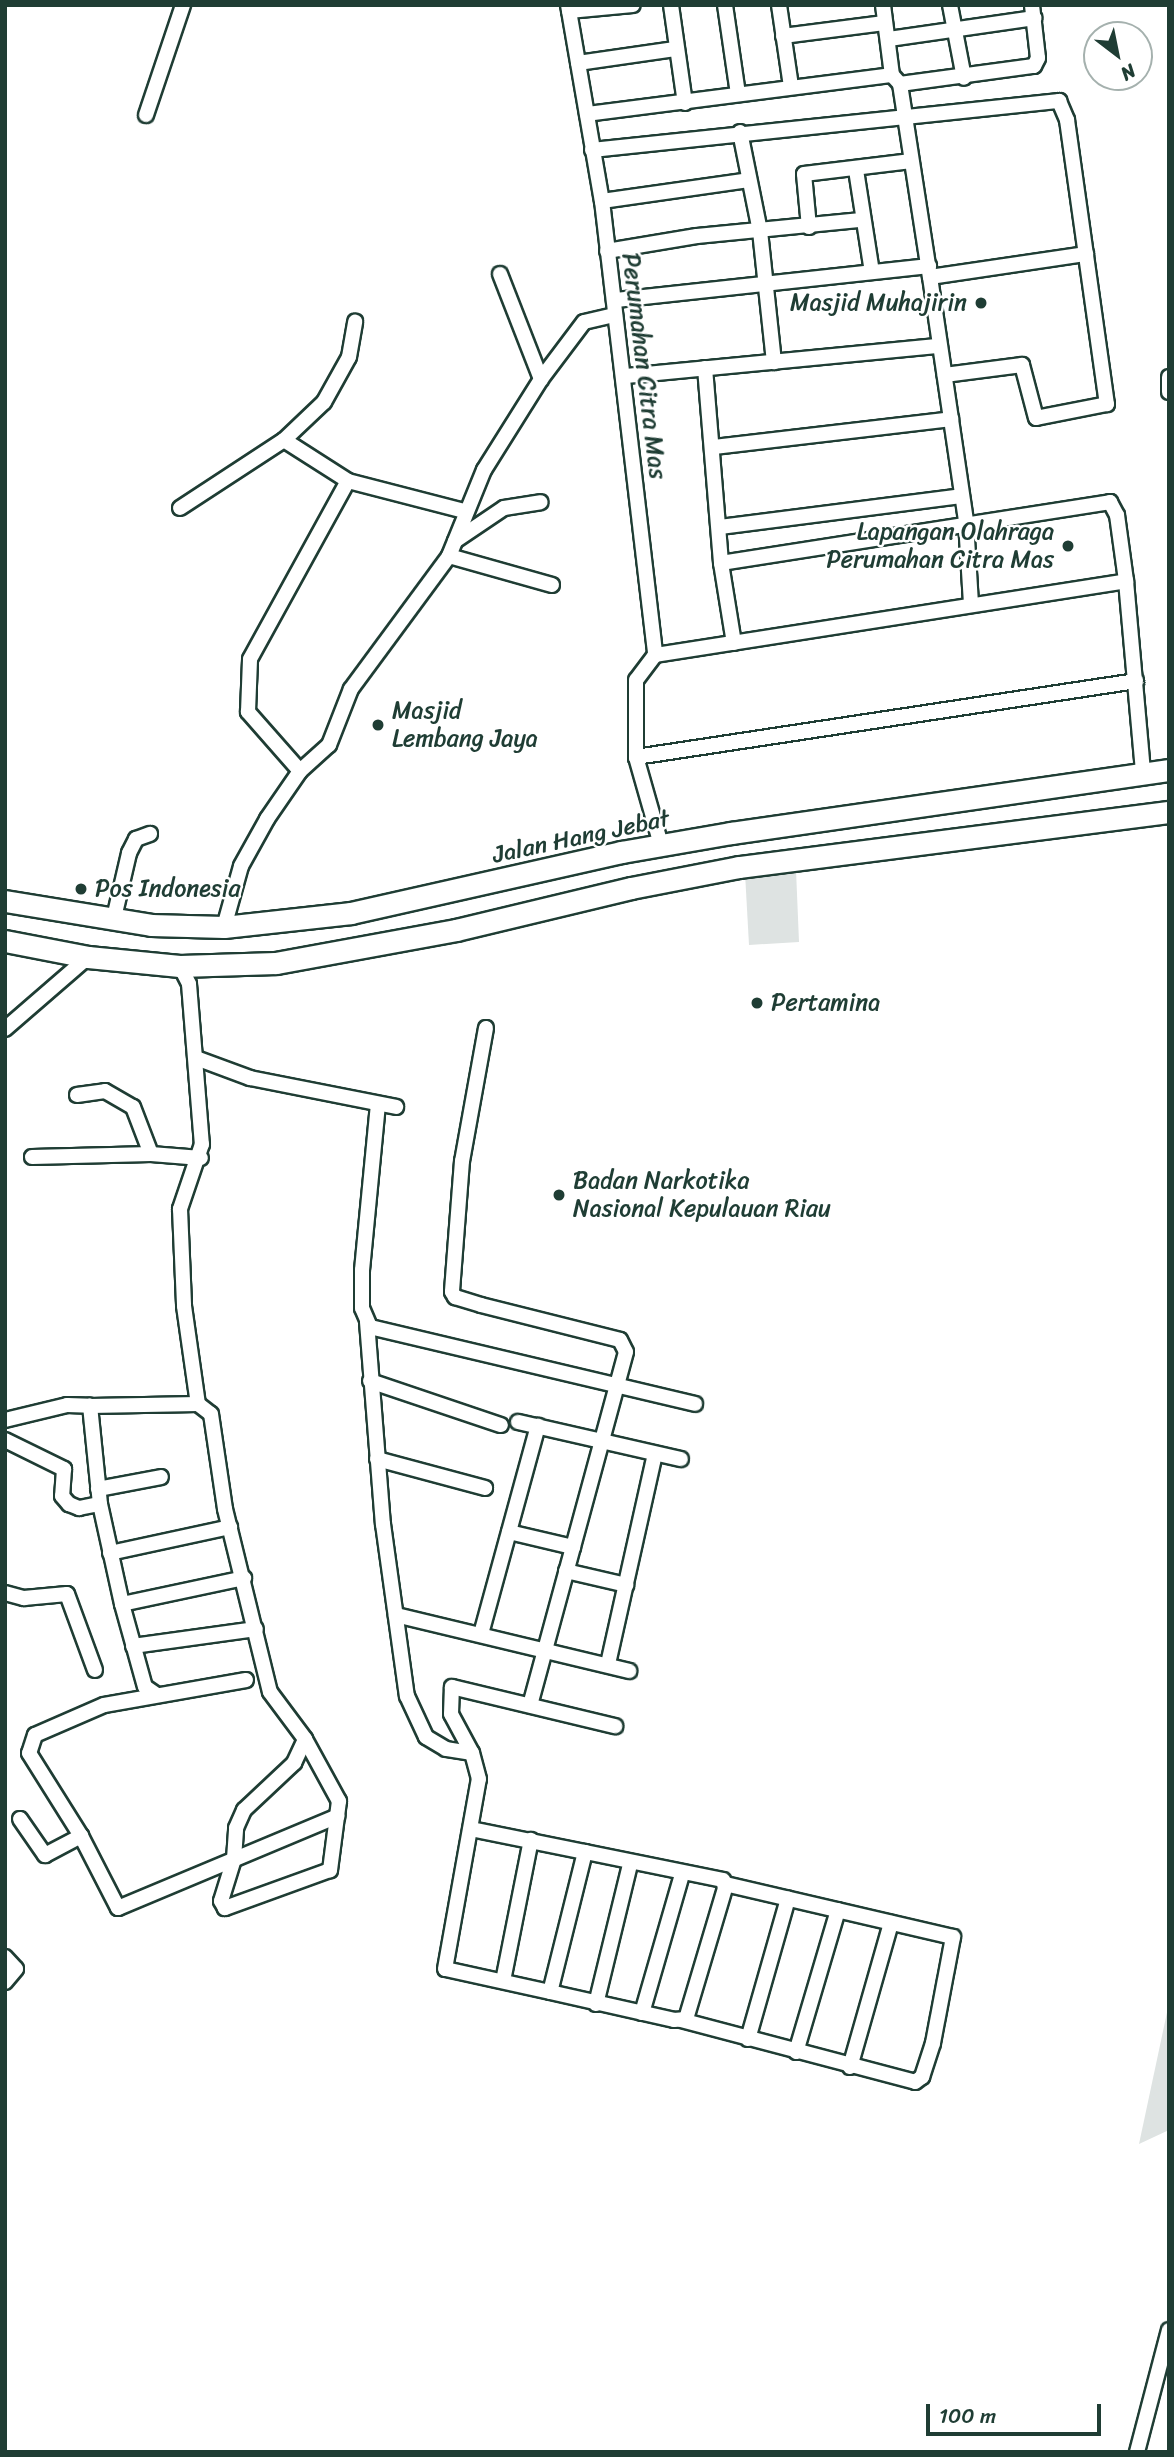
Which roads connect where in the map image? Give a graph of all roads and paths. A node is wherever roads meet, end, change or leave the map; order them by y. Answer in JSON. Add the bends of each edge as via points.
{"nodes":[{"id":1,"x":183,"y":5,"type":"edge"},
{"id":2,"x":633,"y":5,"type":"edge"},
{"id":3,"x":671,"y":5,"type":"edge"},
{"id":4,"x":725,"y":5,"type":"edge"},
{"id":5,"x":779,"y":5,"type":"edge"},
{"id":6,"x":883,"y":5,"type":"edge"},
{"id":7,"x":950,"y":5,"type":"edge"},
{"id":8,"x":568,"y":8,"type":"edge"},
{"id":9,"x":1033,"y":12,"type":"edge"},
{"id":10,"x":884,"y":23,"type":"junction"},
{"id":11,"x":953,"y":30,"type":"junction"},
{"id":12,"x":783,"y":36,"type":"junction"},
{"id":13,"x":889,"y":39,"type":"junction"},
{"id":14,"x":675,"y":49,"type":"junction"},
{"id":15,"x":579,"y":63,"type":"junction"},
{"id":16,"x":964,"y":78,"type":"junction"},
{"id":17,"x":896,"y":80,"type":"junction"},
{"id":18,"x":790,"y":86,"type":"junction"},
{"id":19,"x":738,"y":94,"type":"junction"},
{"id":20,"x":685,"y":103,"type":"junction"},
{"id":21,"x":587,"y":114,"type":"junction"},
{"id":22,"x":146,"y":116,"type":"dead end"},
{"id":23,"x":904,"y":117,"type":"junction"},
{"id":24,"x":740,"y":131,"type":"junction"},
{"id":25,"x":592,"y":150,"type":"junction"},
{"id":26,"x":911,"y":161,"type":"junction"},
{"id":27,"x":856,"y":170,"type":"junction"},
{"id":28,"x":749,"y":180,"type":"junction"},
{"id":29,"x":603,"y":201,"type":"junction"},
{"id":30,"x":861,"y":220,"type":"junction"},
{"id":31,"x":809,"y":227,"type":"junction"},
{"id":32,"x":760,"y":231,"type":"junction"},
{"id":33,"x":607,"y":251,"type":"junction"},
{"id":34,"x":1086,"y":254,"type":"junction"},
{"id":35,"x":929,"y":271,"type":"junction"},
{"id":36,"x":872,"y":272,"type":"junction"},
{"id":37,"x":500,"y":274,"type":"dead end"},
{"id":38,"x":767,"y":285,"type":"junction"},
{"id":39,"x":615,"y":308,"type":"junction"},
{"id":40,"x":355,"y":322,"type":"dead end"},
{"id":41,"x":938,"y":346,"type":"junction"},
{"id":42,"x":774,"y":362,"type":"junction"},
{"id":43,"x":705,"y":368,"type":"junction"},
{"id":44,"x":945,"y":375,"type":"junction"},
{"id":45,"x":625,"y":376,"type":"junction"},
{"id":46,"x":1169,"y":377,"type":"edge"},
{"id":47,"x":541,"y":379,"type":"junction"},
{"id":48,"x":1169,"y":393,"type":"edge"},
{"id":49,"x":951,"y":419,"type":"junction"},
{"id":50,"x":285,"y":440,"type":"junction"},
{"id":51,"x":714,"y":447,"type":"junction"},
{"id":52,"x":348,"y":481,"type":"junction"},
{"id":53,"x":961,"y":496,"type":"junction"},
{"id":54,"x":541,"y":502,"type":"dead end"},
{"id":55,"x":180,"y":508,"type":"dead end"},
{"id":56,"x":464,"y":512,"type":"junction"},
{"id":57,"x":966,"y":522,"type":"junction"},
{"id":58,"x":720,"y":527,"type":"junction"},
{"id":59,"x":455,"y":541,"type":"junction"},
{"id":60,"x":449,"y":556,"type":"junction"},
{"id":61,"x":721,"y":563,"type":"junction"},
{"id":62,"x":1126,"y":580,"type":"junction"},
{"id":63,"x":552,"y":585,"type":"dead end"},
{"id":64,"x":971,"y":604,"type":"junction"},
{"id":65,"x":734,"y":643,"type":"junction"},
{"id":66,"x":655,"y":655,"type":"junction"},
{"id":67,"x":1136,"y":681,"type":"junction"},
{"id":68,"x":636,"y":757,"type":"junction"},
{"id":69,"x":1169,"y":770,"type":"edge"},
{"id":70,"x":300,"y":771,"type":"junction"},
{"id":71,"x":1143,"y":773,"type":"junction"},
{"id":72,"x":1169,"y":812,"type":"edge"},
{"id":73,"x":150,"y":834,"type":"dead end"},
{"id":74,"x":661,"y":845,"type":"junction"},
{"id":75,"x":5,"y":901,"type":"edge"},
{"id":76,"x":351,"y":913,"type":"junction"},
{"id":77,"x":113,"y":922,"type":"junction"},
{"id":78,"x":224,"y":927,"type":"junction"},
{"id":79,"x":5,"y":941,"type":"edge"},
{"id":80,"x":358,"y":949,"type":"junction"},
{"id":81,"x":88,"y":957,"type":"junction"},
{"id":82,"x":180,"y":966,"type":"junction"},
{"id":83,"x":486,"y":1028,"type":"dead end"},
{"id":84,"x":5,"y":1029,"type":"edge"},
{"id":85,"x":195,"y":1058,"type":"junction"},
{"id":86,"x":77,"y":1095,"type":"dead end"},
{"id":87,"x":378,"y":1104,"type":"junction"},
{"id":88,"x":396,"y":1107,"type":"dead end"},
{"id":89,"x":151,"y":1154,"type":"junction"},
{"id":90,"x":32,"y":1157,"type":"dead end"},
{"id":91,"x":201,"y":1158,"type":"junction"},
{"id":92,"x":367,"y":1322,"type":"junction"},
{"id":93,"x":370,"y":1381,"type":"junction"},
{"id":94,"x":619,"y":1386,"type":"junction"},
{"id":95,"x":198,"y":1404,"type":"junction"},
{"id":96,"x":695,"y":1404,"type":"dead end"},
{"id":97,"x":90,"y":1406,"type":"junction"},
{"id":98,"x":5,"y":1420,"type":"edge"},
{"id":99,"x":518,"y":1422,"type":"dead end"},
{"id":100,"x":501,"y":1425,"type":"dead end"},
{"id":101,"x":538,"y":1426,"type":"junction"},
{"id":102,"x":5,"y":1440,"type":"edge"},
{"id":103,"x":601,"y":1441,"type":"junction"},
{"id":104,"x":655,"y":1454,"type":"junction"},
{"id":105,"x":377,"y":1459,"type":"junction"},
{"id":106,"x":681,"y":1459,"type":"dead end"},
{"id":107,"x":161,"y":1478,"type":"dead end"},
{"id":108,"x":485,"y":1488,"type":"dead end"},
{"id":109,"x":98,"y":1489,"type":"junction"},
{"id":110,"x":100,"y":1504,"type":"junction"},
{"id":111,"x":230,"y":1527,"type":"junction"},
{"id":112,"x":509,"y":1532,"type":"junction"},
{"id":113,"x":573,"y":1547,"type":"junction"},
{"id":114,"x":110,"y":1553,"type":"junction"},
{"id":115,"x":566,"y":1571,"type":"junction"},
{"id":116,"x":244,"y":1578,"type":"junction"},
{"id":117,"x":626,"y":1586,"type":"junction"},
{"id":118,"x":5,"y":1593,"type":"edge"},
{"id":119,"x":122,"y":1604,"type":"junction"},
{"id":120,"x":396,"y":1615,"type":"junction"},
{"id":121,"x":256,"y":1629,"type":"junction"},
{"id":122,"x":481,"y":1634,"type":"junction"},
{"id":123,"x":133,"y":1646,"type":"junction"},
{"id":124,"x":545,"y":1650,"type":"junction"},
{"id":125,"x":608,"y":1664,"type":"junction"},
{"id":126,"x":95,"y":1670,"type":"dead end"},
{"id":127,"x":629,"y":1671,"type":"dead end"},
{"id":128,"x":246,"y":1680,"type":"dead end"},
{"id":129,"x":158,"y":1695,"type":"junction"},
{"id":130,"x":530,"y":1705,"type":"junction"},
{"id":131,"x":615,"y":1726,"type":"dead end"},
{"id":132,"x":305,"y":1740,"type":"junction"},
{"id":133,"x":472,"y":1753,"type":"junction"},
{"id":134,"x":338,"y":1816,"type":"junction"},
{"id":135,"x":20,"y":1819,"type":"dead end"},
{"id":136,"x":471,"y":1829,"type":"junction"},
{"id":137,"x":81,"y":1836,"type":"junction"},
{"id":138,"x":531,"y":1840,"type":"junction"},
{"id":139,"x":585,"y":1852,"type":"junction"},
{"id":140,"x":234,"y":1859,"type":"junction"},
{"id":141,"x":630,"y":1864,"type":"junction"},
{"id":142,"x":682,"y":1874,"type":"junction"},
{"id":143,"x":725,"y":1884,"type":"junction"},
{"id":144,"x":788,"y":1899,"type":"junction"},
{"id":145,"x":838,"y":1910,"type":"junction"},
{"id":146,"x":891,"y":1923,"type":"junction"},
{"id":147,"x":5,"y":1958,"type":"edge"},
{"id":148,"x":503,"y":1981,"type":"junction"},
{"id":149,"x":5,"y":1982,"type":"edge"},
{"id":150,"x":550,"y":1992,"type":"junction"},
{"id":151,"x":596,"y":2004,"type":"junction"},
{"id":152,"x":642,"y":2013,"type":"junction"},
{"id":153,"x":681,"y":2020,"type":"junction"},
{"id":154,"x":748,"y":2039,"type":"junction"},
{"id":155,"x":796,"y":2052,"type":"junction"},
{"id":156,"x":850,"y":2067,"type":"junction"},
{"id":157,"x":1168,"y":2334,"type":"edge"},
{"id":158,"x":1162,"y":2386,"type":"edge"},
{"id":159,"x":1137,"y":2452,"type":"edge"}],
"edges":[{"from":1,"to":22,"type":"street"},
{"from":2,"to":8,"type":"street"},
{"from":3,"to":14,"type":"street"},
{"from":4,"to":19,"type":"street"},
{"from":5,"to":12,"type":"street"},
{"from":6,"to":10,"type":"street"},
{"from":7,"to":11,"type":"street"},
{"from":8,"to":15,"type":"street","name":"Perumahan Citra Mas"},
{"from":9,"to":11,"type":"street"},
{"from":9,"to":16,"type":"street","via":[[1036,64]]},
{"from":10,"to":12,"type":"street"},
{"from":10,"to":13,"type":"street"},
{"from":11,"to":13,"type":"street"},
{"from":11,"to":16,"type":"street"},
{"from":12,"to":18,"type":"street"},
{"from":13,"to":17,"type":"street"},
{"from":14,"to":15,"type":"street"},
{"from":14,"to":20,"type":"street"},
{"from":15,"to":21,"type":"street","name":"Perumahan Citra Mas"},
{"from":16,"to":17,"type":"street"},
{"from":17,"to":18,"type":"street"},
{"from":17,"to":23,"type":"street"},
{"from":18,"to":19,"type":"street"},
{"from":19,"to":20,"type":"street"},
{"from":20,"to":21,"type":"street"},
{"from":21,"to":25,"type":"street","name":"Perumahan Citra Mas"},
{"from":23,"to":24,"type":"street"},
{"from":23,"to":26,"type":"street"},
{"from":23,"to":34,"type":"street","via":[[1059,101],[1067,120]]},
{"from":24,"to":25,"type":"street"},
{"from":24,"to":28,"type":"street"},
{"from":25,"to":29,"type":"street","name":"Perumahan Citra Mas"},
{"from":26,"to":27,"type":"street"},
{"from":26,"to":35,"type":"street"},
{"from":27,"to":30,"type":"street"},
{"from":27,"to":31,"type":"street","via":[[804,174]]},
{"from":28,"to":29,"type":"street"},
{"from":28,"to":32,"type":"street"},
{"from":29,"to":33,"type":"street","name":"Perumahan Citra Mas"},
{"from":30,"to":31,"type":"street"},
{"from":30,"to":36,"type":"street"},
{"from":31,"to":32,"type":"street"},
{"from":32,"to":33,"type":"street"},
{"from":32,"to":38,"type":"street"},
{"from":33,"to":39,"type":"street","name":"Perumahan Citra Mas"},
{"from":34,"to":35,"type":"street"},
{"from":34,"to":44,"type":"street","via":[[1105,407],[1034,417],[1028,374],[1022,365]]},
{"from":35,"to":36,"type":"street"},
{"from":35,"to":41,"type":"street"},
{"from":36,"to":38,"type":"street"},
{"from":37,"to":47,"type":"street"},
{"from":38,"to":39,"type":"street"},
{"from":38,"to":42,"type":"street"},
{"from":39,"to":45,"type":"street","name":"Perumahan Citra Mas"},
{"from":39,"to":47,"type":"street","via":[[584,323]]},
{"from":40,"to":50,"type":"street","via":[[342,376],[324,402]]},
{"from":41,"to":42,"type":"street"},
{"from":41,"to":44,"type":"street"},
{"from":42,"to":43,"type":"street"},
{"from":43,"to":45,"type":"street"},
{"from":43,"to":51,"type":"street"},
{"from":44,"to":49,"type":"street"},
{"from":45,"to":66,"type":"street","name":"Perumahan Citra Mas"},
{"from":46,"to":48,"type":"street"},
{"from":47,"to":56,"type":"street","via":[[484,470]]},
{"from":49,"to":51,"type":"street"},
{"from":49,"to":53,"type":"street"},
{"from":50,"to":52,"type":"street"},
{"from":50,"to":55,"type":"street"},
{"from":51,"to":58,"type":"street"},
{"from":52,"to":56,"type":"street"},
{"from":52,"to":70,"type":"street","via":[[250,659],[248,712]]},
{"from":53,"to":57,"type":"street"},
{"from":53,"to":58,"type":"street"},
{"from":54,"to":59,"type":"street","via":[[504,508]]},
{"from":56,"to":59,"type":"street"},
{"from":57,"to":61,"type":"street"},
{"from":57,"to":62,"type":"street","via":[[1110,502],[1118,514]]},
{"from":57,"to":64,"type":"street"},
{"from":58,"to":61,"type":"street"},
{"from":59,"to":60,"type":"street"},
{"from":60,"to":63,"type":"street"},
{"from":60,"to":70,"type":"street","via":[[351,689],[329,745]]},
{"from":61,"to":65,"type":"street"},
{"from":62,"to":64,"type":"street"},
{"from":62,"to":67,"type":"street"},
{"from":64,"to":65,"type":"street"},
{"from":65,"to":66,"type":"street"},
{"from":66,"to":68,"type":"street","via":[[636,680]]},
{"from":67,"to":68,"type":"street"},
{"from":67,"to":71,"type":"street"},
{"from":68,"to":74,"type":"street"},
{"from":69,"to":71,"type":"highway","name":"Jalan Hang Jebat"},
{"from":70,"to":78,"type":"street","via":[[241,866]]},
{"from":71,"to":74,"type":"highway","name":"Jalan Hang Jebat","via":[[811,819]]},
{"from":72,"to":80,"type":"highway","via":[[739,867]]},
{"from":73,"to":77,"type":"street","via":[[136,839],[129,853]]},
{"from":74,"to":76,"type":"highway","name":"Jalan Hang Jebat"},
{"from":75,"to":77,"type":"highway","name":"Jalan Hang Jebat"},
{"from":76,"to":78,"type":"highway","name":"Jalan Hang Jebat"},
{"from":76,"to":80,"type":"highway"},
{"from":77,"to":78,"type":"highway","name":"Jalan Hang Jebat"},
{"from":79,"to":81,"type":"highway"},
{"from":80,"to":82,"type":"highway","via":[[276,963]]},
{"from":81,"to":82,"type":"highway"},
{"from":81,"to":84,"type":"street"},
{"from":82,"to":85,"type":"street","via":[[189,984]]},
{"from":83,"to":94,"type":"street","via":[[462,1161],[452,1292],[481,1306],[620,1340],[626,1352]]},
{"from":85,"to":87,"type":"street","via":[[250,1079]]},
{"from":85,"to":91,"type":"street"},
{"from":86,"to":89,"type":"street","via":[[90,1089],[123,1099],[140,1120]]},
{"from":87,"to":88,"type":"street"},
{"from":87,"to":92,"type":"street","via":[[362,1270],[362,1308]]},
{"from":89,"to":90,"type":"street"},
{"from":89,"to":91,"type":"street"},
{"from":91,"to":95,"type":"street","via":[[180,1209],[184,1306]]},
{"from":92,"to":93,"type":"street"},
{"from":92,"to":94,"type":"street"},
{"from":93,"to":100,"type":"street"},
{"from":93,"to":105,"type":"street"},
{"from":94,"to":96,"type":"street"},
{"from":94,"to":103,"type":"street"},
{"from":95,"to":97,"type":"street"},
{"from":95,"to":111,"type":"street","via":[[214,1421],[220,1488]]},
{"from":97,"to":98,"type":"street","via":[[67,1405]]},
{"from":97,"to":109,"type":"street"},
{"from":99,"to":101,"type":"street"},
{"from":101,"to":103,"type":"street"},
{"from":101,"to":112,"type":"street"},
{"from":102,"to":110,"type":"street","via":[[64,1469],[62,1496],[69,1504],[79,1508]]},
{"from":103,"to":104,"type":"street"},
{"from":103,"to":113,"type":"street"},
{"from":104,"to":106,"type":"street"},
{"from":104,"to":117,"type":"street"},
{"from":105,"to":108,"type":"street"},
{"from":105,"to":120,"type":"street"},
{"from":107,"to":109,"type":"street"},
{"from":109,"to":110,"type":"street"},
{"from":110,"to":114,"type":"street"},
{"from":111,"to":114,"type":"street"},
{"from":111,"to":116,"type":"street"},
{"from":112,"to":113,"type":"street"},
{"from":112,"to":122,"type":"street"},
{"from":113,"to":115,"type":"street"},
{"from":114,"to":119,"type":"street"},
{"from":115,"to":117,"type":"street"},
{"from":115,"to":124,"type":"street"},
{"from":116,"to":119,"type":"street"},
{"from":116,"to":121,"type":"street"},
{"from":117,"to":125,"type":"street"},
{"from":118,"to":126,"type":"street","via":[[24,1598],[67,1594]]},
{"from":119,"to":123,"type":"street"},
{"from":120,"to":122,"type":"street"},
{"from":120,"to":133,"type":"street","via":[[407,1696],[426,1737],[446,1749]]},
{"from":121,"to":123,"type":"street"},
{"from":121,"to":132,"type":"street","via":[[270,1692]]},
{"from":122,"to":124,"type":"street"},
{"from":123,"to":129,"type":"street","via":[[145,1687]]},
{"from":124,"to":125,"type":"street"},
{"from":124,"to":130,"type":"street"},
{"from":125,"to":127,"type":"street"},
{"from":128,"to":129,"type":"street"},
{"from":129,"to":137,"type":"street","via":[[104,1705],[35,1735],[29,1753]]},
{"from":130,"to":131,"type":"street"},
{"from":130,"to":133,"type":"street","via":[[452,1686],[451,1714]]},
{"from":132,"to":134,"type":"street","via":[[339,1801]]},
{"from":132,"to":140,"type":"street","via":[[294,1763],[244,1810],[236,1828]]},
{"from":133,"to":136,"type":"street","via":[[479,1779]]},
{"from":134,"to":140,"type":"street"},
{"from":134,"to":140,"type":"street","via":[[330,1870],[225,1908],[221,1901]]},
{"from":135,"to":137,"type":"street","via":[[45,1855]]},
{"from":136,"to":138,"type":"street"},
{"from":136,"to":148,"type":"street","via":[[445,1969]]},
{"from":137,"to":140,"type":"street","via":[[118,1908]]},
{"from":138,"to":139,"type":"street"},
{"from":138,"to":148,"type":"street"},
{"from":139,"to":141,"type":"street"},
{"from":139,"to":150,"type":"street"},
{"from":141,"to":142,"type":"street"},
{"from":141,"to":151,"type":"street"},
{"from":142,"to":143,"type":"street","via":[[720,1879]]},
{"from":142,"to":152,"type":"street"},
{"from":143,"to":144,"type":"street"},
{"from":143,"to":153,"type":"street","via":[[689,2015]]},
{"from":144,"to":145,"type":"street"},
{"from":144,"to":154,"type":"street"},
{"from":145,"to":146,"type":"street"},
{"from":145,"to":155,"type":"street"},
{"from":146,"to":156,"type":"street"},
{"from":146,"to":156,"type":"street","via":[[953,1937],[933,2043],[922,2077],[915,2082]]},
{"from":147,"to":149,"type":"street","via":[[16,1969]]},
{"from":148,"to":150,"type":"street"},
{"from":150,"to":151,"type":"street"},
{"from":151,"to":152,"type":"street"},
{"from":152,"to":153,"type":"street"},
{"from":153,"to":154,"type":"street"},
{"from":154,"to":155,"type":"street"},
{"from":155,"to":156,"type":"street"},
{"from":157,"to":158,"type":"street"},
{"from":158,"to":159,"type":"street"}]}
